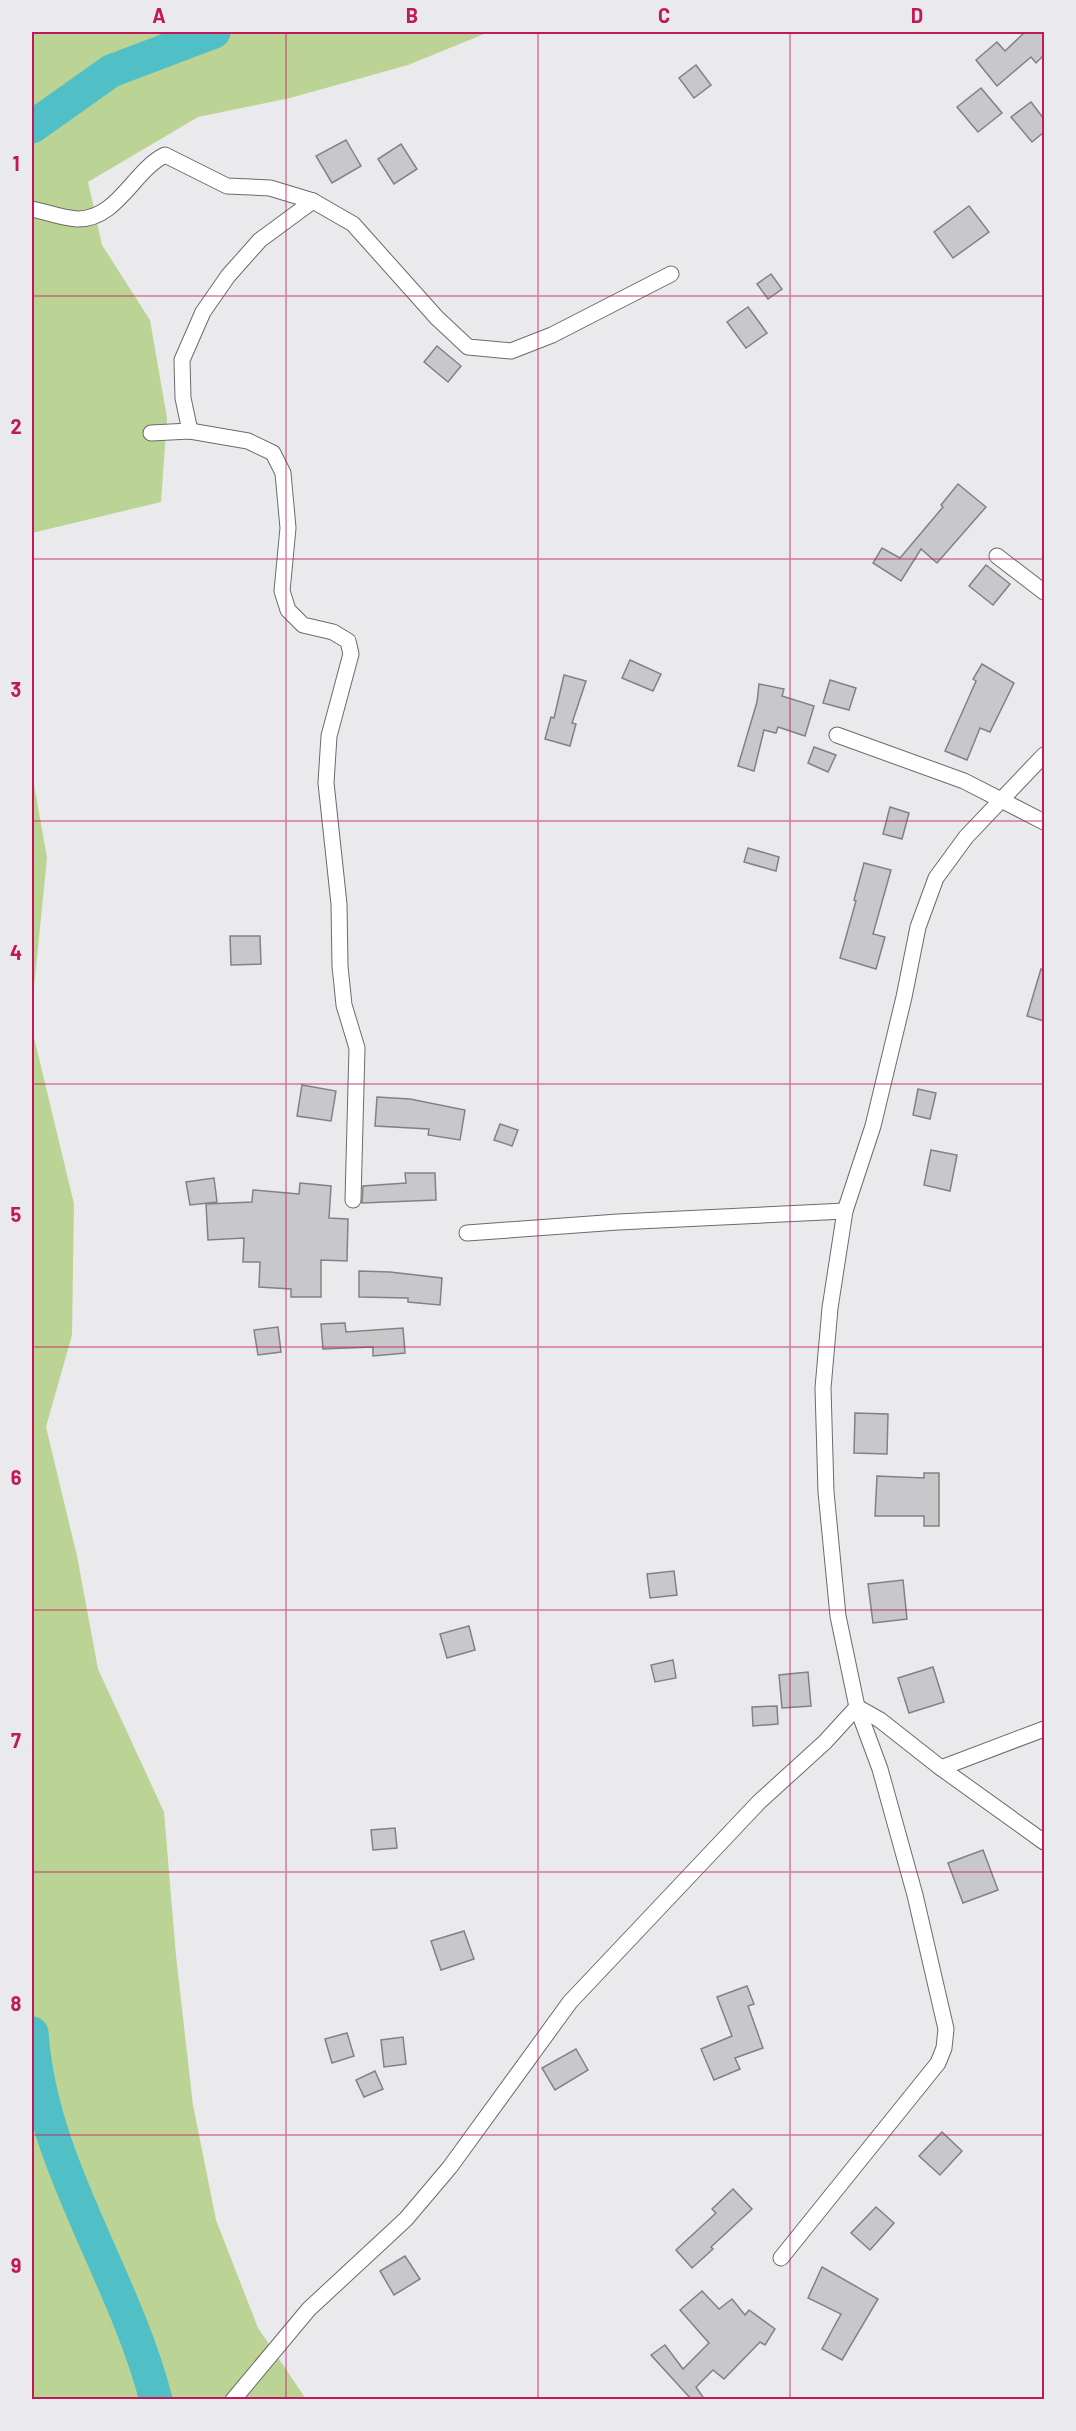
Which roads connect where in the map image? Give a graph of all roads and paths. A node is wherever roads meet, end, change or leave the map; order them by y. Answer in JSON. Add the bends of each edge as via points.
{"nodes":[{"id":1,"x":313,"y":201,"type":"junction"},
{"id":2,"x":32,"y":209,"type":"edge"},
{"id":3,"x":671,"y":274,"type":"dead end"},
{"id":4,"x":190,"y":431,"type":"junction"},
{"id":5,"x":151,"y":433,"type":"dead end"},
{"id":6,"x":997,"y":556,"type":"dead end"},
{"id":7,"x":1044,"y":592,"type":"edge"},
{"id":8,"x":837,"y":735,"type":"dead end"},
{"id":9,"x":1044,"y":755,"type":"edge"},
{"id":10,"x":1002,"y":800,"type":"junction"},
{"id":11,"x":1044,"y":822,"type":"edge"},
{"id":12,"x":353,"y":1200,"type":"dead end"},
{"id":13,"x":845,"y":1211,"type":"junction"},
{"id":14,"x":467,"y":1233,"type":"dead end"},
{"id":15,"x":857,"y":1707,"type":"junction"},
{"id":16,"x":1044,"y":1730,"type":"edge"},
{"id":17,"x":941,"y":1768,"type":"junction"},
{"id":18,"x":1044,"y":1842,"type":"edge"},
{"id":19,"x":782,"y":2258,"type":"dead end"},
{"id":20,"x":233,"y":2400,"type":"edge"}],
"edges":[{"from":1,"to":2,"type":"street","via":[[270,188],[227,186],[165,154],[142,172],[113,205],[97,214],[78,219]]},
{"from":1,"to":3,"type":"street","via":[[353,224],[468,347],[511,351],[552,335]]},
{"from":1,"to":4,"type":"street","via":[[260,240],[203,312],[182,360],[183,398]]},
{"from":4,"to":5,"type":"street"},
{"from":4,"to":12,"type":"street","via":[[248,441],[273,453],[283,473],[288,528],[282,591],[288,610],[303,625],[333,632],[348,641],[350,648],[330,736],[326,783],[339,904],[344,1005],[357,1048]]},
{"from":6,"to":7,"type":"street"},
{"from":8,"to":10,"type":"street","via":[[964,781]]},
{"from":9,"to":10,"type":"street"},
{"from":10,"to":11,"type":"street"},
{"from":10,"to":13,"type":"street","via":[[966,837],[936,878],[918,927],[873,1126]]},
{"from":13,"to":14,"type":"street"},
{"from":13,"to":15,"type":"street","via":[[823,1388],[826,1492],[838,1616]]},
{"from":15,"to":17,"type":"street"},
{"from":15,"to":19,"type":"street","via":[[880,1769],[915,1895],[946,2028],[944,2048],[938,2063]]},
{"from":15,"to":20,"type":"street","via":[[759,1802],[570,2002],[450,2167],[406,2219],[309,2309]]},
{"from":16,"to":17,"type":"street"},
{"from":17,"to":18,"type":"street"}]}
